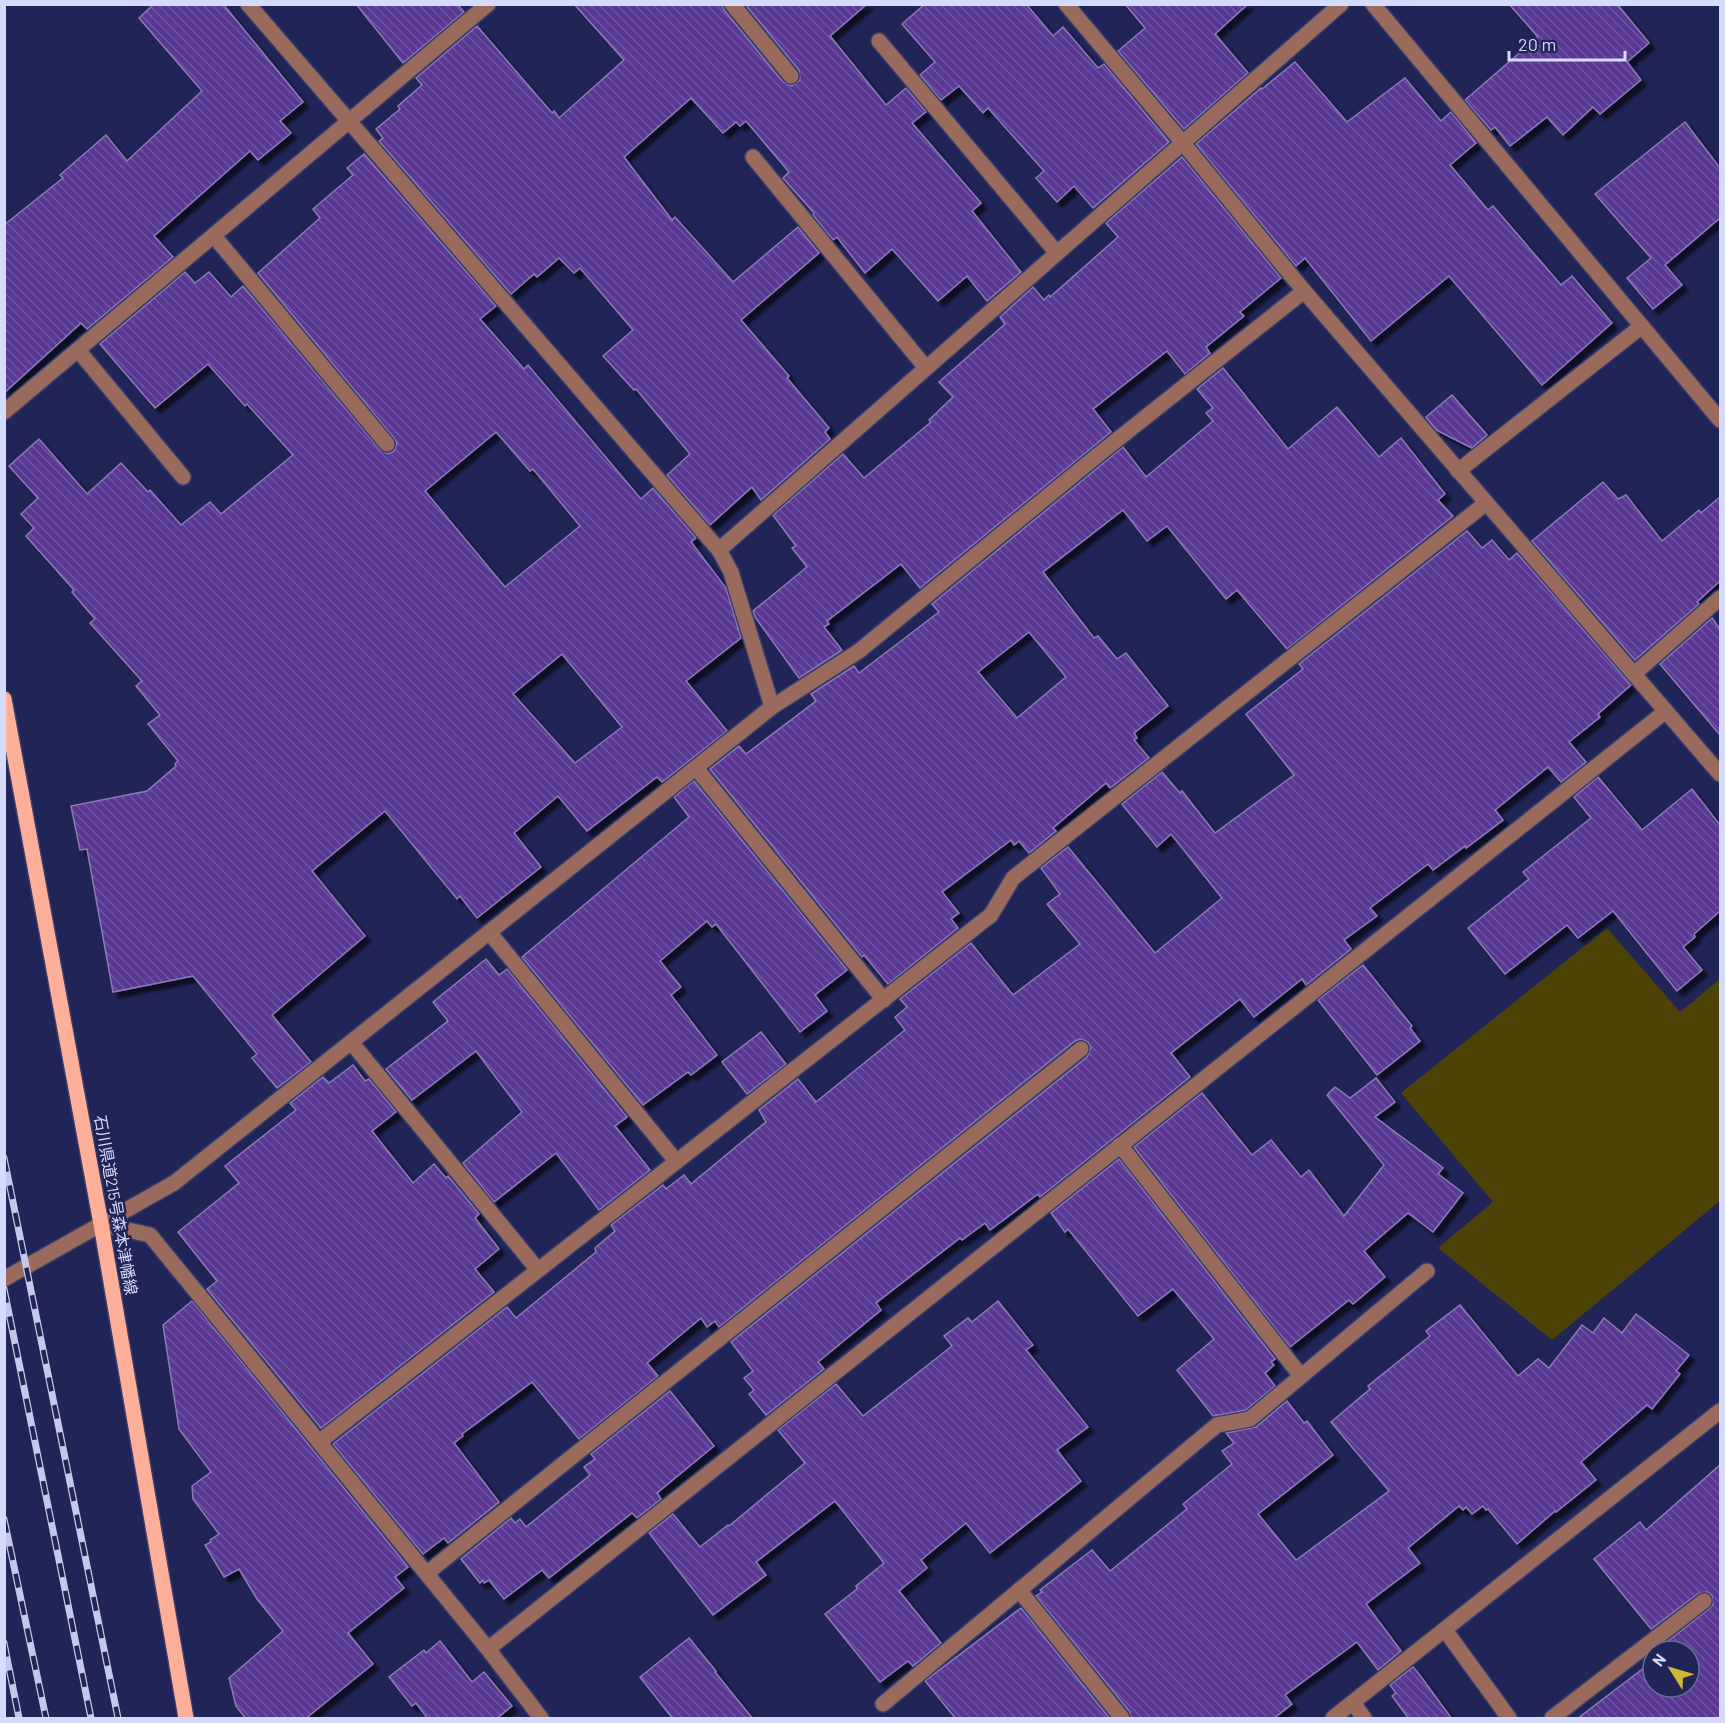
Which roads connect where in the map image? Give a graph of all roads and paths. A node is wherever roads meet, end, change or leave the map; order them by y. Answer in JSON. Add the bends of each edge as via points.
{"nodes":[{"id":1,"x":248,"y":4,"type":"edge"},
{"id":2,"x":488,"y":4,"type":"edge"},
{"id":3,"x":732,"y":4,"type":"edge"},
{"id":4,"x":1066,"y":4,"type":"edge"},
{"id":5,"x":1341,"y":4,"type":"edge"},
{"id":6,"x":1373,"y":4,"type":"edge"},
{"id":7,"x":879,"y":41,"type":"dead end"},
{"id":8,"x":791,"y":76,"type":"dead end"},
{"id":9,"x":350,"y":122,"type":"junction"},
{"id":10,"x":1183,"y":142,"type":"junction"},
{"id":11,"x":753,"y":158,"type":"dead end"},
{"id":12,"x":214,"y":236,"type":"junction"},
{"id":13,"x":1057,"y":253,"type":"junction"},
{"id":14,"x":1304,"y":291,"type":"junction"},
{"id":15,"x":1641,"y":326,"type":"junction"},
{"id":16,"x":78,"y":350,"type":"junction"},
{"id":17,"x":926,"y":368,"type":"junction"},
{"id":18,"x":4,"y":412,"type":"edge"},
{"id":19,"x":1720,"y":420,"type":"edge"},
{"id":20,"x":387,"y":444,"type":"dead end"},
{"id":21,"x":1458,"y":471,"type":"junction"},
{"id":22,"x":183,"y":477,"type":"dead end"},
{"id":23,"x":1486,"y":503,"type":"junction"},
{"id":24,"x":719,"y":550,"type":"junction"},
{"id":25,"x":1720,"y":598,"type":"edge"},
{"id":26,"x":1634,"y":674,"type":"junction"},
{"id":27,"x":4,"y":699,"type":"edge"},
{"id":28,"x":772,"y":707,"type":"junction"},
{"id":29,"x":1666,"y":711,"type":"junction"},
{"id":30,"x":696,"y":768,"type":"junction"},
{"id":31,"x":1720,"y":774,"type":"edge"},
{"id":32,"x":489,"y":932,"type":"junction"},
{"id":33,"x":884,"y":1000,"type":"junction"},
{"id":34,"x":351,"y":1042,"type":"junction"},
{"id":35,"x":1081,"y":1049,"type":"dead end"},
{"id":36,"x":1120,"y":1145,"type":"junction"},
{"id":37,"x":676,"y":1161,"type":"junction"},
{"id":38,"x":101,"y":1224,"type":"junction"},
{"id":39,"x":538,"y":1270,"type":"junction"},
{"id":40,"x":1427,"y":1271,"type":"dead end"},
{"id":41,"x":4,"y":1279,"type":"edge"},
{"id":42,"x":1301,"y":1376,"type":"junction"},
{"id":43,"x":1720,"y":1411,"type":"edge"},
{"id":44,"x":319,"y":1442,"type":"junction"},
{"id":45,"x":427,"y":1573,"type":"junction"},
{"id":46,"x":1019,"y":1590,"type":"junction"},
{"id":47,"x":1704,"y":1601,"type":"dead end"},
{"id":48,"x":1445,"y":1630,"type":"junction"},
{"id":49,"x":488,"y":1649,"type":"junction"},
{"id":50,"x":1353,"y":1703,"type":"junction"},
{"id":51,"x":882,"y":1704,"type":"dead end"},
{"id":52,"x":186,"y":1719,"type":"edge"},
{"id":53,"x":541,"y":1719,"type":"edge"},
{"id":54,"x":1122,"y":1719,"type":"edge"},
{"id":55,"x":1333,"y":1719,"type":"edge"},
{"id":56,"x":1364,"y":1719,"type":"edge"},
{"id":57,"x":1509,"y":1719,"type":"edge"},
{"id":58,"x":1552,"y":1719,"type":"edge"}],
"edges":[{"from":1,"to":9,"type":"street"},
{"from":2,"to":9,"type":"street"},
{"from":3,"to":8,"type":"street"},
{"from":4,"to":10,"type":"street"},
{"from":5,"to":10,"type":"street"},
{"from":6,"to":15,"type":"street"},
{"from":7,"to":13,"type":"street"},
{"from":9,"to":12,"type":"street"},
{"from":9,"to":24,"type":"street"},
{"from":10,"to":13,"type":"street"},
{"from":10,"to":14,"type":"street"},
{"from":11,"to":17,"type":"street"},
{"from":12,"to":16,"type":"street"},
{"from":12,"to":20,"type":"street"},
{"from":13,"to":17,"type":"street"},
{"from":14,"to":21,"type":"street"},
{"from":14,"to":28,"type":"street","via":[[859,651]]},
{"from":15,"to":19,"type":"street"},
{"from":15,"to":21,"type":"street"},
{"from":16,"to":18,"type":"street"},
{"from":16,"to":22,"type":"street"},
{"from":17,"to":24,"type":"street"},
{"from":21,"to":23,"type":"street"},
{"from":23,"to":26,"type":"street"},
{"from":23,"to":33,"type":"street","via":[[1013,878],[991,915]]},
{"from":24,"to":28,"type":"street","via":[[731,572]]},
{"from":25,"to":26,"type":"street"},
{"from":26,"to":29,"type":"street"},
{"from":27,"to":38,"type":"main road","name":"石川県道215号森本津幡線"},
{"from":28,"to":30,"type":"street"},
{"from":29,"to":31,"type":"street"},
{"from":29,"to":36,"type":"street"},
{"from":30,"to":32,"type":"street"},
{"from":30,"to":33,"type":"street"},
{"from":32,"to":34,"type":"street"},
{"from":32,"to":37,"type":"street"},
{"from":33,"to":37,"type":"street"},
{"from":34,"to":38,"type":"street","via":[[174,1183]]},
{"from":34,"to":39,"type":"street"},
{"from":35,"to":45,"type":"street"},
{"from":36,"to":42,"type":"street"},
{"from":36,"to":49,"type":"street"},
{"from":37,"to":39,"type":"street"},
{"from":38,"to":41,"type":"street"},
{"from":38,"to":44,"type":"street","via":[[150,1235]]},
{"from":38,"to":52,"type":"main road","name":"石川県道215号森本津幡線"},
{"from":39,"to":44,"type":"street"},
{"from":40,"to":42,"type":"street"},
{"from":42,"to":46,"type":"street","via":[[1250,1419],[1217,1425]]},
{"from":43,"to":48,"type":"street"},
{"from":44,"to":45,"type":"street"},
{"from":45,"to":49,"type":"street"},
{"from":46,"to":51,"type":"street"},
{"from":46,"to":54,"type":"street"},
{"from":47,"to":58,"type":"street"},
{"from":48,"to":50,"type":"street"},
{"from":48,"to":57,"type":"street"},
{"from":49,"to":53,"type":"street"},
{"from":50,"to":55,"type":"street"},
{"from":50,"to":56,"type":"street"}]}
